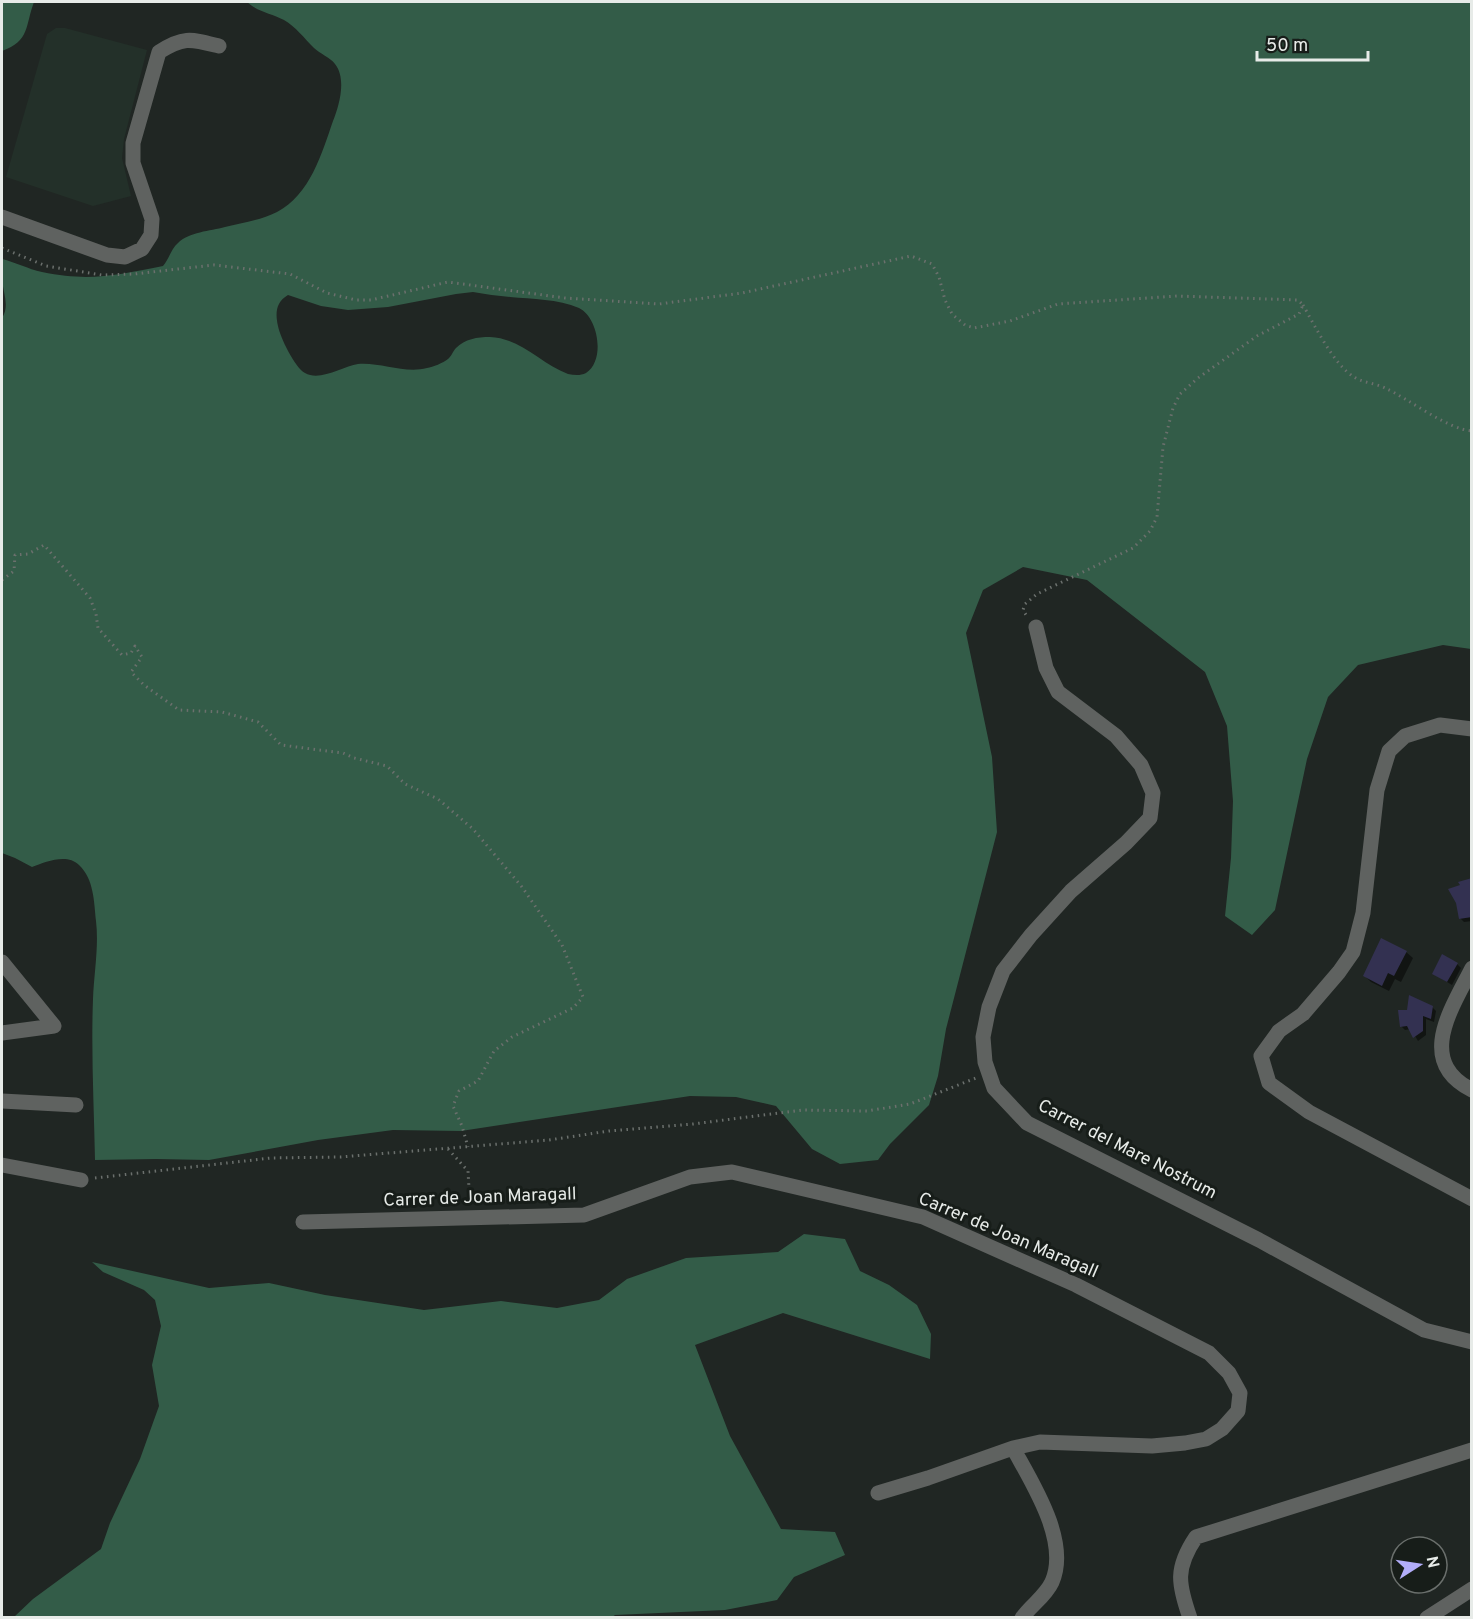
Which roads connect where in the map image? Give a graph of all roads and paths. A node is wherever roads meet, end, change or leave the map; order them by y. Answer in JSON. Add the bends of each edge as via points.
{"nodes":[{"id":1,"x":219,"y":46,"type":"dead end"},
{"id":2,"x":2,"y":218,"type":"edge"},
{"id":3,"x":2,"y":248,"type":"edge"},
{"id":4,"x":1303,"y":305,"type":"junction"},
{"id":5,"x":1472,"y":431,"type":"edge"},
{"id":6,"x":2,"y":580,"type":"edge"},
{"id":7,"x":1036,"y":627,"type":"joint"},
{"id":8,"x":1472,"y":729,"type":"edge"},
{"id":9,"x":2,"y":962,"type":"edge"},
{"id":10,"x":1472,"y":968,"type":"edge"},
{"id":11,"x":2,"y":1033,"type":"edge"},
{"id":12,"x":989,"y":1073,"type":"junction"},
{"id":13,"x":1472,"y":1090,"type":"edge"},
{"id":14,"x":2,"y":1101,"type":"edge"},
{"id":15,"x":76,"y":1105,"type":"dead end"},
{"id":16,"x":468,"y":1147,"type":"junction"},
{"id":17,"x":448,"y":1149,"type":"junction"},
{"id":18,"x":2,"y":1166,"type":"edge"},
{"id":19,"x":106,"y":1178,"type":"dead end"},
{"id":20,"x":81,"y":1180,"type":"dead end"},
{"id":21,"x":1472,"y":1199,"type":"edge"},
{"id":22,"x":471,"y":1218,"type":"junction"},
{"id":23,"x":303,"y":1222,"type":"dead end"},
{"id":24,"x":1472,"y":1342,"type":"edge"},
{"id":25,"x":1012,"y":1448,"type":"junction"},
{"id":26,"x":1472,"y":1450,"type":"edge"},
{"id":27,"x":878,"y":1493,"type":"dead end"},
{"id":28,"x":1472,"y":1589,"type":"edge"},
{"id":29,"x":1022,"y":1617,"type":"edge"},
{"id":30,"x":1190,"y":1617,"type":"edge"},
{"id":31,"x":1427,"y":1617,"type":"edge"}],
"edges":[{"from":1,"to":2,"type":"street","via":[[190,39],[159,52],[133,143],[133,163],[152,219],[151,235],[142,249],[125,257],[107,255]]},
{"from":3,"to":4,"type":"path","via":[[46,266],[102,275],[214,265],[290,274],[327,293],[356,300],[448,282],[565,298],[658,304],[741,293],[911,256],[932,264],[952,314],[974,328],[1010,321],[1058,304],[1177,296],[1288,298]]},
{"from":4,"to":5,"type":"path","via":[[1330,353],[1354,377]]},
{"from":4,"to":7,"type":"path","via":[[1299,315],[1257,336],[1180,394],[1163,447],[1157,517],[1150,531],[1133,548],[1028,600],[1024,614]]},
{"from":6,"to":16,"type":"path","via":[[14,571],[15,555],[28,554],[44,544],[90,598],[98,628],[122,655],[131,653],[135,646],[142,657],[131,672],[144,685],[179,710],[222,712],[258,722],[281,745],[343,753],[387,766],[405,784],[438,799],[473,829],[522,887],[562,945],[583,997],[573,1008],[512,1037],[495,1051],[478,1081],[459,1091],[453,1106]]},
{"from":7,"to":12,"type":"street","name":"Carrer del Mare Nostrum","via":[[1046,668],[1058,692],[1116,736],[1141,765],[1153,793],[1150,818],[1071,891],[1003,971],[983,1037]]},
{"from":8,"to":21,"type":"street","via":[[1440,725],[1405,736],[1389,752],[1377,790],[1364,913],[1353,952],[1303,1014],[1279,1032],[1262,1056],[1269,1083],[1309,1112]]},
{"from":9,"to":11,"type":"street","via":[[54,1026]]},
{"from":10,"to":13,"type":"street","via":[[1445,1021],[1440,1048],[1449,1072]]},
{"from":12,"to":16,"type":"path","via":[[910,1104],[867,1111],[803,1110]]},
{"from":12,"to":24,"type":"street","name":"Carrer del Mare Nostrum","via":[[994,1088],[1027,1123],[1259,1240],[1424,1330]]},
{"from":14,"to":15,"type":"street"},
{"from":16,"to":17,"type":"path"},
{"from":17,"to":19,"type":"path","via":[[271,1158]]},
{"from":17,"to":22,"type":"path","via":[[468,1171]]},
{"from":18,"to":20,"type":"street"},
{"from":22,"to":23,"type":"street","name":"Carrer de Joan Maragall"},
{"from":22,"to":25,"type":"street","name":"Carrer de Joan Maragall","via":[[584,1215],[690,1177],[732,1172],[923,1217],[1076,1285],[1209,1353],[1229,1373],[1240,1393],[1238,1411],[1222,1429],[1206,1439],[1152,1446],[1040,1442]]},
{"from":25,"to":27,"type":"street","name":"Carrer de Joan Maragall"},
{"from":25,"to":29,"type":"street","via":[[1051,1526],[1058,1563],[1046,1592]]},
{"from":26,"to":30,"type":"street","via":[[1196,1537],[1184,1554],[1180,1572],[1182,1596]]},
{"from":28,"to":31,"type":"street"}]}
